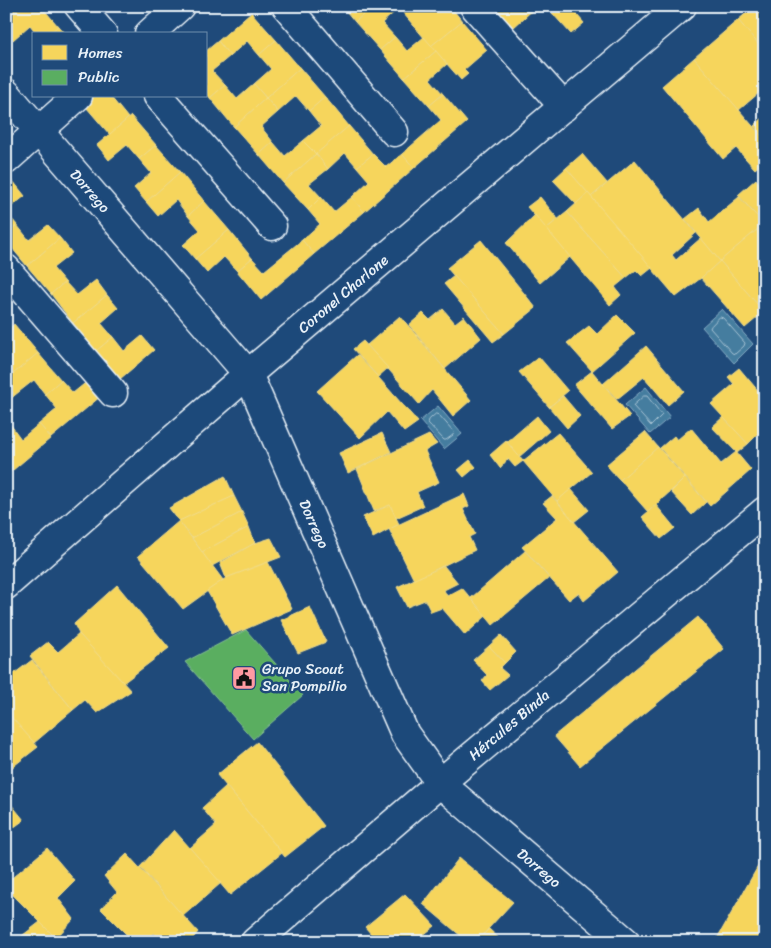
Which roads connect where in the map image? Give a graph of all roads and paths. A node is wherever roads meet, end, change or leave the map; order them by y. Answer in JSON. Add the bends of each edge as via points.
{"nodes":[{"id":1,"x":79,"y":6,"type":"edge"},
{"id":2,"x":180,"y":6,"type":"edge"},
{"id":3,"x":286,"y":6,"type":"edge"},
{"id":4,"x":474,"y":6,"type":"edge"},
{"id":5,"x":682,"y":6,"type":"edge"},
{"id":6,"x":101,"y":32,"type":"edge"},
{"id":7,"x":151,"y":32,"type":"edge"},
{"id":8,"x":6,"y":93,"type":"edge"},
{"id":9,"x":76,"y":98,"type":"edge"},
{"id":10,"x":160,"y":98,"type":"edge"},
{"id":11,"x":564,"y":106,"type":"junction"},
{"id":12,"x":39,"y":132,"type":"junction"},
{"id":13,"x":394,"y":132,"type":"dead end"},
{"id":14,"x":6,"y":160,"type":"edge"},
{"id":15,"x":272,"y":226,"type":"dead end"},
{"id":16,"x":6,"y":269,"type":"edge"},
{"id":17,"x":248,"y":374,"type":"junction"},
{"id":18,"x":113,"y":393,"type":"dead end"},
{"id":19,"x":765,"y":511,"type":"edge"},
{"id":20,"x":6,"y":585,"type":"edge"},
{"id":21,"x":440,"y":783,"type":"junction"},
{"id":22,"x":255,"y":942,"type":"edge"},
{"id":23,"x":626,"y":942,"type":"edge"}],
"edges":[{"from":1,"to":6,"type":"street"},
{"from":2,"to":7,"type":"street"},
{"from":3,"to":13,"type":"street"},
{"from":4,"to":11,"type":"street"},
{"from":5,"to":11,"type":"street","name":"Coronel Charlone"},
{"from":8,"to":12,"type":"street","name":"Dorrego"},
{"from":9,"to":12,"type":"street"},
{"from":10,"to":15,"type":"street"},
{"from":11,"to":17,"type":"street","name":"Coronel Charlone"},
{"from":12,"to":14,"type":"street"},
{"from":12,"to":17,"type":"street","name":"Dorrego"},
{"from":16,"to":18,"type":"street"},
{"from":17,"to":20,"type":"street","name":"Coronel Charlone"},
{"from":17,"to":21,"type":"street","name":"Dorrego","via":[[405,734]]},
{"from":19,"to":21,"type":"street","name":"Hércules Binda"},
{"from":21,"to":22,"type":"street","name":"Hércules Binda"},
{"from":21,"to":23,"type":"street","name":"Dorrego"}]}
